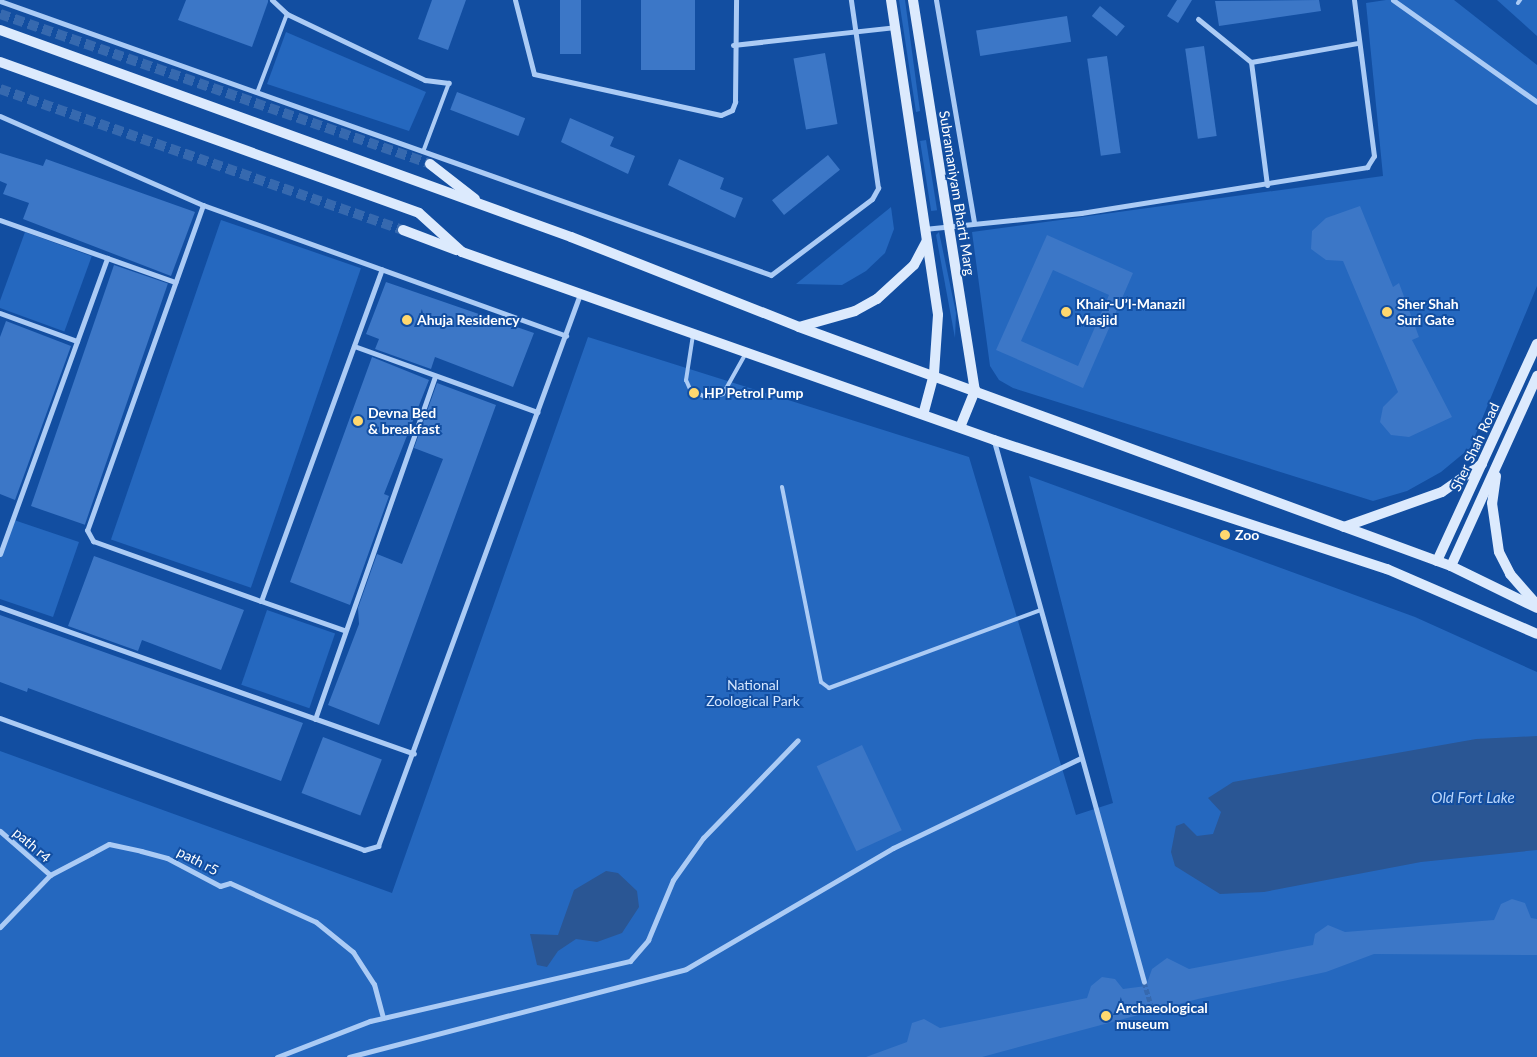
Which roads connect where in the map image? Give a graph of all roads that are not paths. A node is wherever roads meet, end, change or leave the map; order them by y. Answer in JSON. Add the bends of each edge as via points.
{"nodes":[{"id":1,"x":272,"y":0,"type":"edge"},
{"id":2,"x":515,"y":0,"type":"edge"},
{"id":3,"x":736,"y":0,"type":"edge"},
{"id":4,"x":851,"y":0,"type":"edge"},
{"id":5,"x":891,"y":0,"type":"edge"},
{"id":6,"x":914,"y":0,"type":"edge"},
{"id":7,"x":936,"y":0,"type":"edge"},
{"id":8,"x":1354,"y":0,"type":"edge"},
{"id":9,"x":1393,"y":0,"type":"edge"},
{"id":10,"x":0,"y":1,"type":"edge"},
{"id":11,"x":287,"y":14,"type":"junction"},
{"id":12,"x":1198,"y":19,"type":"dead end"},
{"id":13,"x":895,"y":27,"type":"junction"},
{"id":14,"x":0,"y":30,"type":"edge"},
{"id":15,"x":856,"y":32,"type":"junction"},
{"id":16,"x":1358,"y":43,"type":"junction"},
{"id":17,"x":733,"y":45,"type":"junction"},
{"id":18,"x":0,"y":62,"type":"edge"},
{"id":19,"x":1250,"y":62,"type":"junction"},
{"id":20,"x":449,"y":83,"type":"joint"},
{"id":21,"x":256,"y":93,"type":"junction"},
{"id":22,"x":1537,"y":102,"type":"edge"},
{"id":23,"x":0,"y":116,"type":"edge"},
{"id":24,"x":423,"y":152,"type":"junction"},
{"id":25,"x":430,"y":164,"type":"tunnel mouth"},
{"id":26,"x":1267,"y":185,"type":"junction"},
{"id":27,"x":203,"y":205,"type":"junction"},
{"id":28,"x":484,"y":206,"type":"junction"},
{"id":29,"x":0,"y":220,"type":"edge"},
{"id":30,"x":974,"y":222,"type":"junction"},
{"id":31,"x":947,"y":225,"type":"junction"},
{"id":32,"x":924,"y":229,"type":"junction"},
{"id":33,"x":403,"y":230,"type":"tunnel mouth"},
{"id":34,"x":927,"y":241,"type":"junction"},
{"id":35,"x":462,"y":252,"type":"junction"},
{"id":36,"x":106,"y":258,"type":"junction"},
{"id":37,"x":382,"y":269,"type":"junction"},
{"id":38,"x":175,"y":282,"type":"junction"},
{"id":39,"x":580,"y":294,"type":"junction"},
{"id":40,"x":0,"y":313,"type":"edge"},
{"id":41,"x":799,"y":328,"type":"junction"},
{"id":42,"x":694,"y":333,"type":"junction"},
{"id":43,"x":566,"y":336,"type":"junction"},
{"id":44,"x":77,"y":341,"type":"junction"},
{"id":45,"x":1537,"y":344,"type":"edge"},
{"id":46,"x":354,"y":346,"type":"junction"},
{"id":47,"x":747,"y":351,"type":"junction"},
{"id":48,"x":934,"y":374,"type":"junction"},
{"id":49,"x":435,"y":376,"type":"junction"},
{"id":50,"x":1537,"y":376,"type":"edge"},
{"id":51,"x":975,"y":390,"type":"junction"},
{"id":52,"x":538,"y":412,"type":"junction"},
{"id":53,"x":924,"y":412,"type":"junction"},
{"id":54,"x":961,"y":425,"type":"junction"},
{"id":55,"x":994,"y":440,"type":"junction"},
{"id":56,"x":1502,"y":454,"type":"junction"},
{"id":57,"x":1483,"y":463,"type":"junction"},
{"id":58,"x":782,"y":487,"type":"dead end"},
{"id":59,"x":1344,"y":527,"type":"junction"},
{"id":60,"x":1449,"y":534,"type":"junction"},
{"id":61,"x":1463,"y":540,"type":"junction"},
{"id":62,"x":0,"y":554,"type":"edge"},
{"id":63,"x":1437,"y":561,"type":"junction"},
{"id":64,"x":1451,"y":566,"type":"junction"},
{"id":65,"x":261,"y":601,"type":"junction"},
{"id":66,"x":1537,"y":606,"type":"edge"},
{"id":67,"x":0,"y":607,"type":"edge"},
{"id":68,"x":1041,"y":610,"type":"junction"},
{"id":69,"x":344,"y":630,"type":"junction"},
{"id":70,"x":1537,"y":634,"type":"edge"},
{"id":71,"x":0,"y":718,"type":"edge"},
{"id":72,"x":315,"y":719,"type":"junction"},
{"id":73,"x":798,"y":740,"type":"dead end"},
{"id":74,"x":414,"y":754,"type":"junction"},
{"id":75,"x":1081,"y":758,"type":"junction"},
{"id":76,"x":0,"y":831,"type":"edge"},
{"id":77,"x":50,"y":875,"type":"junction"},
{"id":78,"x":0,"y":927,"type":"edge"},
{"id":79,"x":1144,"y":982,"type":"tunnel mouth"},
{"id":80,"x":383,"y":1018,"type":"junction"},
{"id":81,"x":277,"y":1057,"type":"edge"},
{"id":82,"x":349,"y":1057,"type":"edge"}],
"edges":[{"from":1,"to":11,"type":"street"},
{"from":2,"to":17,"type":"street","via":[[534,74],[721,115],[732,110],[735,102]]},
{"from":3,"to":17,"type":"street"},
{"from":4,"to":15,"type":"street"},
{"from":5,"to":13,"type":"main road"},
{"from":6,"to":31,"type":"main road","name":"Subramaniyam Bharti Marg"},
{"from":7,"to":30,"type":"street"},
{"from":8,"to":16,"type":"street"},
{"from":9,"to":22,"type":"street"},
{"from":10,"to":21,"type":"street"},
{"from":11,"to":20,"type":"street","via":[[425,80]]},
{"from":11,"to":21,"type":"lane"},
{"from":12,"to":19,"type":"street"},
{"from":13,"to":15,"type":"street"},
{"from":13,"to":32,"type":"main road"},
{"from":14,"to":28,"type":"main road"},
{"from":15,"to":17,"type":"street"},
{"from":15,"to":24,"type":"street","via":[[876,194],[771,275]]},
{"from":16,"to":19,"type":"street"},
{"from":16,"to":26,"type":"street","via":[[1374,161],[1367,167]]},
{"from":18,"to":35,"type":"main road","via":[[420,213]]},
{"from":19,"to":26,"type":"street"},
{"from":20,"to":24,"type":"lane"},
{"from":21,"to":24,"type":"street"},
{"from":23,"to":27,"type":"street"},
{"from":25,"to":28,"type":"main road"},
{"from":26,"to":30,"type":"street","via":[[1081,213]]},
{"from":27,"to":37,"type":"street"},
{"from":27,"to":38,"type":"street"},
{"from":28,"to":41,"type":"main road"},
{"from":29,"to":36,"type":"street"},
{"from":30,"to":31,"type":"street"},
{"from":31,"to":32,"type":"street"},
{"from":31,"to":51,"type":"main road","name":"Subramaniyam Bharti Marg"},
{"from":32,"to":34,"type":"main road"},
{"from":33,"to":35,"type":"main road"},
{"from":34,"to":41,"type":"main road","via":[[914,265],[877,299],[855,311]]},
{"from":34,"to":48,"type":"main road","via":[[939,334]]},
{"from":35,"to":39,"type":"main road"},
{"from":36,"to":38,"type":"street"},
{"from":36,"to":44,"type":"street"},
{"from":37,"to":43,"type":"street"},
{"from":37,"to":46,"type":"street"},
{"from":38,"to":65,"type":"street","via":[[88,537]]},
{"from":39,"to":42,"type":"main road"},
{"from":39,"to":43,"type":"street"},
{"from":40,"to":44,"type":"street"},
{"from":41,"to":48,"type":"main road"},
{"from":42,"to":47,"type":"main road"},
{"from":42,"to":47,"type":"lane","via":[[686,380],[690,389],[705,396],[723,394]]},
{"from":43,"to":52,"type":"street"},
{"from":44,"to":62,"type":"street"},
{"from":45,"to":57,"type":"main road","name":"Sher Shah Road"},
{"from":46,"to":49,"type":"street"},
{"from":46,"to":65,"type":"street"},
{"from":47,"to":53,"type":"main road"},
{"from":48,"to":51,"type":"main road"},
{"from":48,"to":53,"type":"main road"},
{"from":49,"to":52,"type":"street"},
{"from":49,"to":69,"type":"street"},
{"from":50,"to":56,"type":"main road","name":"Sher Shah Road"},
{"from":51,"to":54,"type":"main road"},
{"from":51,"to":59,"type":"main road"},
{"from":52,"to":74,"type":"street"},
{"from":53,"to":54,"type":"main road"},
{"from":54,"to":55,"type":"main road"},
{"from":55,"to":68,"type":"street"},
{"from":55,"to":70,"type":"main road","via":[[1387,569]]},
{"from":56,"to":61,"type":"main road","name":"Sher Shah Road"},
{"from":56,"to":66,"type":"main road","via":[[1492,502],[1493,528],[1510,574]]},
{"from":57,"to":59,"type":"main road","via":[[1442,492]]},
{"from":57,"to":60,"type":"main road","name":"Sher Shah Road"},
{"from":58,"to":68,"type":"lane","via":[[821,682],[829,688]]},
{"from":59,"to":63,"type":"main road"},
{"from":60,"to":61,"type":"main road","via":[[1456,542]]},
{"from":60,"to":63,"type":"main road","name":"Sher Shah Road"},
{"from":61,"to":64,"type":"main road","name":"Sher Shah Road"},
{"from":63,"to":64,"type":"main road"},
{"from":64,"to":66,"type":"main road"},
{"from":65,"to":69,"type":"street"},
{"from":67,"to":72,"type":"street"},
{"from":68,"to":75,"type":"street"},
{"from":69,"to":72,"type":"street"},
{"from":71,"to":74,"type":"street","via":[[364,850],[384,840]]},
{"from":72,"to":74,"type":"street"},
{"from":73,"to":80,"type":"street","via":[[703,838],[673,880],[648,940],[630,961]]},
{"from":75,"to":79,"type":"street"},
{"from":75,"to":82,"type":"street","via":[[893,848],[686,969]]},
{"from":76,"to":77,"type":"street","name":"path r4"},
{"from":77,"to":78,"type":"street","name":"path r5"},
{"from":77,"to":80,"type":"street","name":"path r5","via":[[109,844],[168,858],[220,886],[230,884],[316,922],[353,952],[374,984]]},
{"from":80,"to":81,"type":"street"}]}
